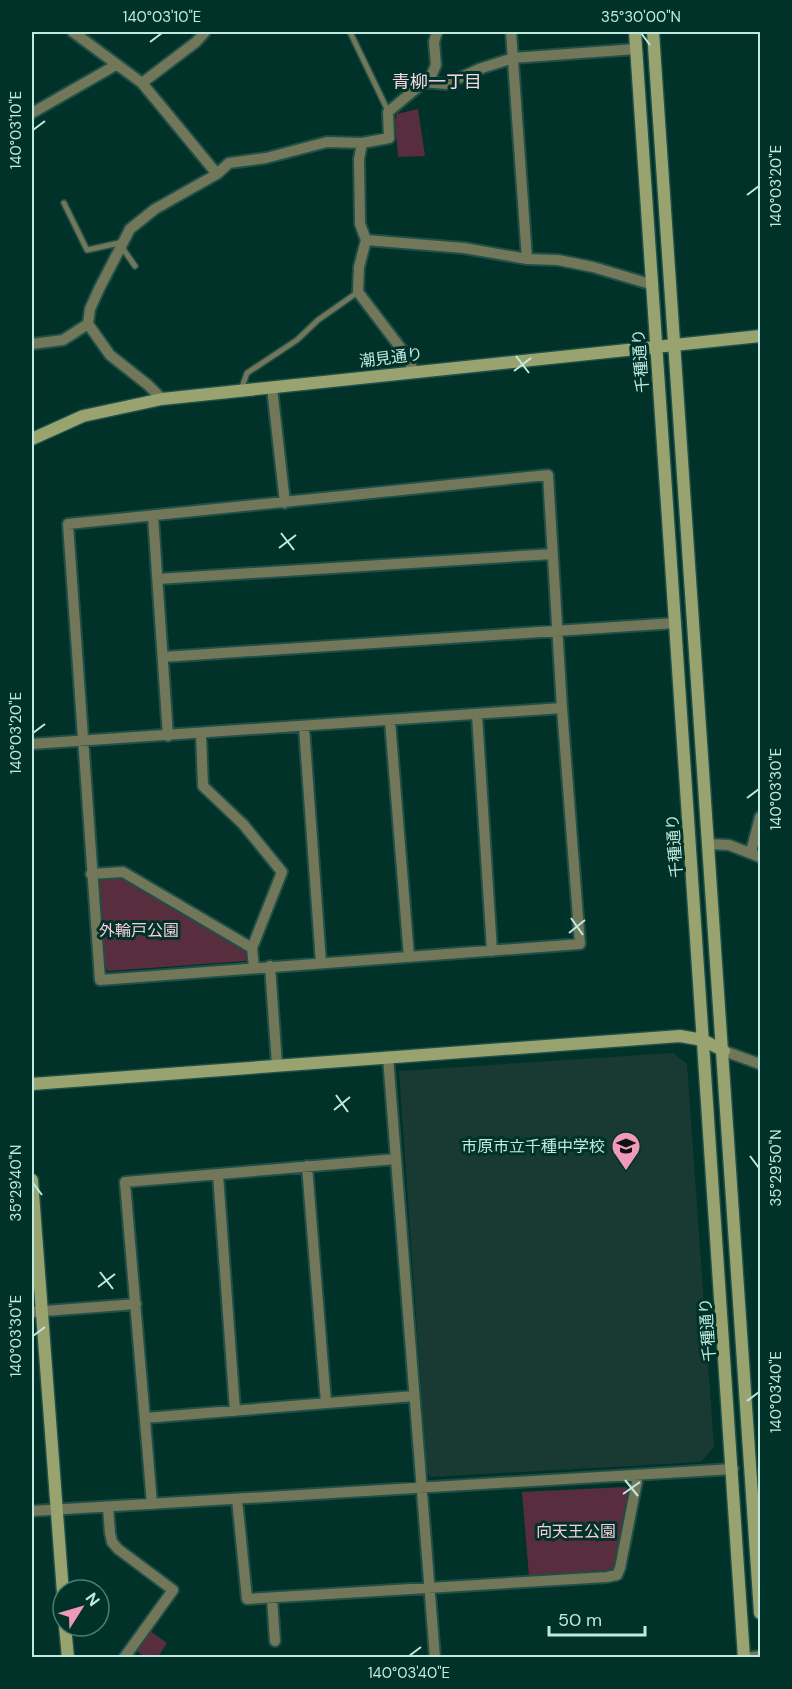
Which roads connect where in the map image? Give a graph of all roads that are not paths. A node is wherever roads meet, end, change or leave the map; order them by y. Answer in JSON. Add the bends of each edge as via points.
{"nodes":[{"id":1,"x":73,"y":32,"type":"edge"},
{"id":2,"x":205,"y":32,"type":"edge"},
{"id":3,"x":350,"y":32,"type":"edge"},
{"id":4,"x":436,"y":32,"type":"edge"},
{"id":5,"x":511,"y":32,"type":"edge"},
{"id":6,"x":635,"y":32,"type":"edge"},
{"id":7,"x":653,"y":32,"type":"edge"},
{"id":8,"x":636,"y":49,"type":"junction"},
{"id":9,"x":513,"y":58,"type":"junction"},
{"id":10,"x":116,"y":65,"type":"junction"},
{"id":11,"x":142,"y":82,"type":"junction"},
{"id":12,"x":428,"y":83,"type":"junction"},
{"id":13,"x":388,"y":112,"type":"junction"},
{"id":14,"x":32,"y":113,"type":"edge"},
{"id":15,"x":362,"y":143,"type":"junction"},
{"id":16,"x":217,"y":174,"type":"junction"},
{"id":17,"x":64,"y":203,"type":"dead end"},
{"id":18,"x":366,"y":240,"type":"junction"},
{"id":19,"x":122,"y":246,"type":"junction"},
{"id":20,"x":527,"y":259,"type":"junction"},
{"id":21,"x":135,"y":266,"type":"dead end"},
{"id":22,"x":650,"y":284,"type":"junction"},
{"id":23,"x":358,"y":292,"type":"junction"},
{"id":24,"x":88,"y":324,"type":"junction"},
{"id":25,"x":760,"y":336,"type":"edge"},
{"id":26,"x":32,"y":344,"type":"edge"},
{"id":27,"x":674,"y":345,"type":"junction"},
{"id":28,"x":656,"y":346,"type":"junction"},
{"id":29,"x":413,"y":371,"type":"junction"},
{"id":30,"x":272,"y":388,"type":"junction"},
{"id":31,"x":240,"y":391,"type":"junction"},
{"id":32,"x":162,"y":399,"type":"junction"},
{"id":33,"x":32,"y":439,"type":"edge"},
{"id":34,"x":285,"y":503,"type":"junction"},
{"id":35,"x":153,"y":516,"type":"junction"},
{"id":36,"x":552,"y":554,"type":"junction"},
{"id":37,"x":158,"y":579,"type":"junction"},
{"id":38,"x":676,"y":623,"type":"junction"},
{"id":39,"x":557,"y":631,"type":"junction"},
{"id":40,"x":164,"y":657,"type":"junction"},
{"id":41,"x":562,"y":708,"type":"junction"},
{"id":42,"x":477,"y":715,"type":"junction"},
{"id":43,"x":390,"y":721,"type":"junction"},
{"id":44,"x":304,"y":727,"type":"junction"},
{"id":45,"x":201,"y":734,"type":"junction"},
{"id":46,"x":168,"y":736,"type":"junction"},
{"id":47,"x":83,"y":741,"type":"junction"},
{"id":48,"x":32,"y":744,"type":"edge"},
{"id":49,"x":760,"y":818,"type":"edge"},
{"id":50,"x":708,"y":844,"type":"junction"},
{"id":51,"x":756,"y":854,"type":"edge"},
{"id":52,"x":92,"y":874,"type":"junction"},
{"id":53,"x":252,"y":948,"type":"junction"},
{"id":54,"x":492,"y":951,"type":"junction"},
{"id":55,"x":409,"y":957,"type":"junction"},
{"id":56,"x":321,"y":963,"type":"junction"},
{"id":57,"x":270,"y":966,"type":"junction"},
{"id":58,"x":254,"y":968,"type":"junction"},
{"id":59,"x":703,"y":1040,"type":"junction"},
{"id":60,"x":724,"y":1050,"type":"junction"},
{"id":61,"x":388,"y":1058,"type":"junction"},
{"id":62,"x":760,"y":1063,"type":"edge"},
{"id":63,"x":277,"y":1065,"type":"junction"},
{"id":64,"x":32,"y":1084,"type":"edge"},
{"id":65,"x":396,"y":1159,"type":"junction"},
{"id":66,"x":307,"y":1166,"type":"junction"},
{"id":67,"x":218,"y":1174,"type":"junction"},
{"id":68,"x":32,"y":1180,"type":"edge"},
{"id":69,"x":136,"y":1304,"type":"junction"},
{"id":70,"x":37,"y":1312,"type":"edge"},
{"id":71,"x":414,"y":1396,"type":"junction"},
{"id":72,"x":326,"y":1403,"type":"junction"},
{"id":73,"x":235,"y":1411,"type":"junction"},
{"id":74,"x":145,"y":1418,"type":"junction"},
{"id":75,"x":733,"y":1469,"type":"junction"},
{"id":76,"x":756,"y":1474,"type":"edge"},
{"id":77,"x":638,"y":1476,"type":"junction"},
{"id":78,"x":421,"y":1489,"type":"junction"},
{"id":79,"x":237,"y":1499,"type":"junction"},
{"id":80,"x":152,"y":1504,"type":"junction"},
{"id":81,"x":108,"y":1507,"type":"junction"},
{"id":82,"x":57,"y":1510,"type":"junction"},
{"id":83,"x":32,"y":1511,"type":"edge"},
{"id":84,"x":62,"y":1578,"type":"edge"},
{"id":85,"x":429,"y":1588,"type":"junction"},
{"id":86,"x":272,"y":1598,"type":"junction"},
{"id":87,"x":760,"y":1613,"type":"edge"},
{"id":88,"x":66,"y":1638,"type":"edge"},
{"id":89,"x":275,"y":1641,"type":"dead end"},
{"id":90,"x":760,"y":1656,"type":"edge"},
{"id":91,"x":68,"y":1658,"type":"edge"},
{"id":92,"x":124,"y":1658,"type":"edge"},
{"id":93,"x":435,"y":1658,"type":"edge"},
{"id":94,"x":745,"y":1658,"type":"edge"}],
"edges":[{"from":1,"to":10,"type":"street"},
{"from":2,"to":11,"type":"street"},
{"from":3,"to":13,"type":"lane"},
{"from":4,"to":12,"type":"street","via":[[436,65]]},
{"from":5,"to":9,"type":"street"},
{"from":6,"to":8,"type":"street","name":"千種通り"},
{"from":7,"to":27,"type":"street","name":"千種通り"},
{"from":8,"to":9,"type":"street"},
{"from":8,"to":22,"type":"street","name":"千種通り"},
{"from":9,"to":12,"type":"street","via":[[446,84]]},
{"from":9,"to":20,"type":"street"},
{"from":10,"to":11,"type":"street"},
{"from":10,"to":14,"type":"street"},
{"from":11,"to":16,"type":"street"},
{"from":12,"to":13,"type":"street","via":[[424,82]]},
{"from":13,"to":15,"type":"street","via":[[389,138]]},
{"from":15,"to":16,"type":"street","via":[[327,142],[230,163]]},
{"from":15,"to":18,"type":"street","via":[[360,224]]},
{"from":16,"to":19,"type":"street","via":[[155,209],[130,229]]},
{"from":17,"to":19,"type":"lane","via":[[87,250],[119,243]]},
{"from":18,"to":20,"type":"street","via":[[464,248]]},
{"from":18,"to":23,"type":"street","via":[[358,267]]},
{"from":19,"to":21,"type":"lane"},
{"from":19,"to":24,"type":"street","via":[[90,309]]},
{"from":20,"to":22,"type":"street","via":[[593,267]]},
{"from":22,"to":28,"type":"street","name":"千種通り"},
{"from":23,"to":29,"type":"street","via":[[409,359]]},
{"from":23,"to":31,"type":"lane","via":[[247,373]]},
{"from":24,"to":26,"type":"street","via":[[63,340]]},
{"from":24,"to":32,"type":"street","via":[[110,355]]},
{"from":25,"to":27,"type":"street","name":"潮見通り"},
{"from":27,"to":28,"type":"street","name":"潮見通り"},
{"from":27,"to":50,"type":"street","name":"千種通り"},
{"from":28,"to":29,"type":"street","name":"潮見通り"},
{"from":28,"to":38,"type":"street","name":"千種通り"},
{"from":29,"to":30,"type":"street","name":"潮見通り"},
{"from":30,"to":31,"type":"street","name":"潮見通り"},
{"from":30,"to":34,"type":"street"},
{"from":31,"to":32,"type":"street","name":"潮見通り"},
{"from":32,"to":33,"type":"street","name":"潮見通り","via":[[83,416]]},
{"from":34,"to":35,"type":"street"},
{"from":34,"to":36,"type":"street","via":[[548,476]]},
{"from":35,"to":37,"type":"street"},
{"from":35,"to":47,"type":"street","via":[[68,524]]},
{"from":36,"to":37,"type":"street"},
{"from":36,"to":39,"type":"street"},
{"from":37,"to":40,"type":"street"},
{"from":38,"to":39,"type":"street"},
{"from":38,"to":59,"type":"street","name":"千種通り"},
{"from":39,"to":40,"type":"street"},
{"from":39,"to":41,"type":"street"},
{"from":40,"to":46,"type":"street"},
{"from":41,"to":42,"type":"street"},
{"from":41,"to":54,"type":"street","via":[[580,944]]},
{"from":42,"to":43,"type":"street"},
{"from":42,"to":54,"type":"street"},
{"from":43,"to":44,"type":"street"},
{"from":43,"to":55,"type":"street"},
{"from":44,"to":45,"type":"street"},
{"from":44,"to":56,"type":"street"},
{"from":45,"to":46,"type":"street"},
{"from":45,"to":53,"type":"street","via":[[203,786],[243,824],[282,872]]},
{"from":46,"to":47,"type":"street"},
{"from":47,"to":48,"type":"street"},
{"from":47,"to":52,"type":"street"},
{"from":49,"to":51,"type":"street"},
{"from":50,"to":51,"type":"street","via":[[729,845]]},
{"from":50,"to":60,"type":"street","name":"千種通り"},
{"from":52,"to":53,"type":"street","via":[[123,872]]},
{"from":52,"to":58,"type":"street","via":[[100,980]]},
{"from":53,"to":58,"type":"street"},
{"from":54,"to":55,"type":"street"},
{"from":55,"to":56,"type":"street"},
{"from":56,"to":57,"type":"street"},
{"from":57,"to":58,"type":"street"},
{"from":57,"to":63,"type":"street"},
{"from":59,"to":60,"type":"street"},
{"from":59,"to":61,"type":"street","via":[[680,1036]]},
{"from":59,"to":75,"type":"street","name":"千種通り"},
{"from":60,"to":62,"type":"street"},
{"from":60,"to":76,"type":"street","name":"千種通り"},
{"from":61,"to":63,"type":"street"},
{"from":61,"to":65,"type":"street"},
{"from":63,"to":64,"type":"street"},
{"from":65,"to":66,"type":"street"},
{"from":65,"to":71,"type":"street"},
{"from":66,"to":67,"type":"street"},
{"from":66,"to":72,"type":"street"},
{"from":67,"to":69,"type":"street","via":[[125,1182]]},
{"from":67,"to":73,"type":"street"},
{"from":68,"to":70,"type":"street"},
{"from":69,"to":70,"type":"street"},
{"from":69,"to":74,"type":"street"},
{"from":70,"to":82,"type":"street"},
{"from":71,"to":72,"type":"street"},
{"from":71,"to":78,"type":"street"},
{"from":72,"to":73,"type":"street"},
{"from":73,"to":74,"type":"street"},
{"from":74,"to":80,"type":"street"},
{"from":75,"to":77,"type":"street"},
{"from":75,"to":94,"type":"street","name":"千種通り"},
{"from":76,"to":87,"type":"street","name":"千種通り"},
{"from":77,"to":78,"type":"street"},
{"from":77,"to":85,"type":"street","via":[[617,1575]]},
{"from":78,"to":79,"type":"street"},
{"from":78,"to":85,"type":"street"},
{"from":79,"to":80,"type":"street"},
{"from":79,"to":86,"type":"street","via":[[247,1599]]},
{"from":80,"to":81,"type":"street"},
{"from":81,"to":82,"type":"street"},
{"from":81,"to":92,"type":"street","via":[[112,1542],[173,1590]]},
{"from":82,"to":83,"type":"street"},
{"from":82,"to":84,"type":"street"},
{"from":85,"to":86,"type":"street"},
{"from":85,"to":93,"type":"street"},
{"from":86,"to":89,"type":"street"},
{"from":88,"to":91,"type":"street"},
{"from":90,"to":94,"type":"street"}]}
